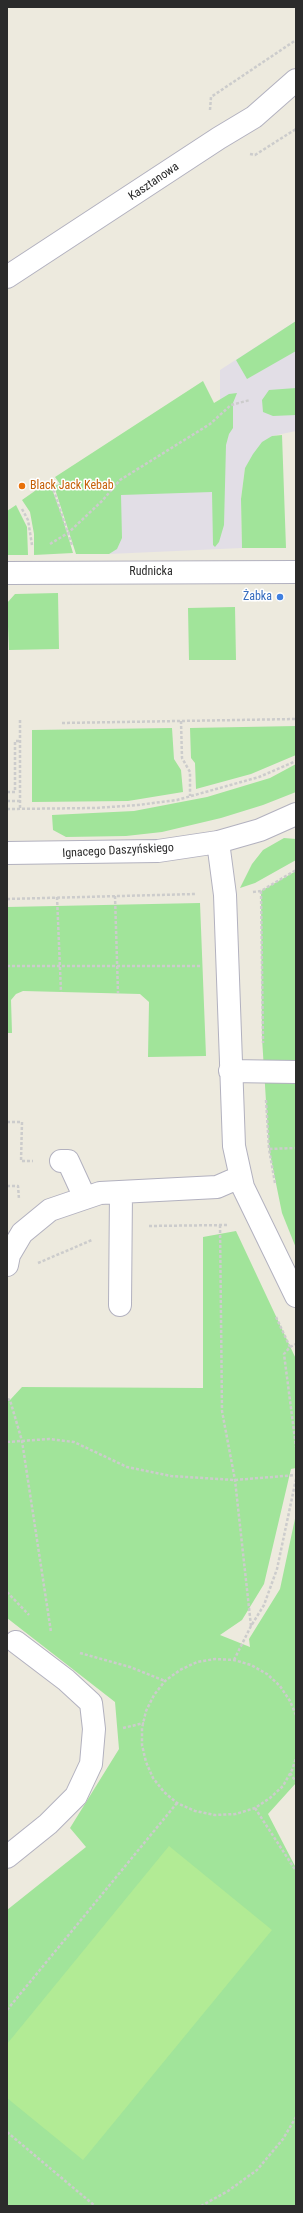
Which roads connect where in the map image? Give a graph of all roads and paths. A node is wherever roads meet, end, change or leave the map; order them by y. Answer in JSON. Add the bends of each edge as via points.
{"nodes":[{"id":1,"x":296,"y":80,"type":"edge"},
{"id":2,"x":7,"y":277,"type":"edge"},
{"id":3,"x":250,"y":400,"type":"dead end"},
{"id":4,"x":52,"y":485,"type":"dead end"},
{"id":5,"x":22,"y":509,"type":"dead end"},
{"id":6,"x":27,"y":517,"type":"dead end"},
{"id":7,"x":68,"y":533,"type":"junction"},
{"id":8,"x":44,"y":548,"type":"dead end"},
{"id":9,"x":296,"y":572,"type":"edge"},
{"id":10,"x":78,"y":573,"type":"junction"},
{"id":11,"x":7,"y":574,"type":"edge"},
{"id":12,"x":20,"y":718,"type":"dead end"},
{"id":13,"x":296,"y":719,"type":"edge"},
{"id":14,"x":181,"y":721,"type":"junction"},
{"id":15,"x":62,"y":723,"type":"dead end"},
{"id":16,"x":20,"y":741,"type":"junction"},
{"id":17,"x":296,"y":761,"type":"edge"},
{"id":18,"x":7,"y":792,"type":"edge"},
{"id":19,"x":190,"y":796,"type":"junction"},
{"id":20,"x":7,"y":801,"type":"edge"},
{"id":21,"x":20,"y":801,"type":"junction"},
{"id":22,"x":20,"y":808,"type":"junction"},
{"id":23,"x":7,"y":809,"type":"edge"},
{"id":24,"x":296,"y":814,"type":"edge"},
{"id":25,"x":218,"y":842,"type":"junction"},
{"id":26,"x":7,"y":853,"type":"edge"},
{"id":27,"x":296,"y":870,"type":"edge"},
{"id":28,"x":261,"y":891,"type":"junction"},
{"id":29,"x":224,"y":895,"type":"junction"},
{"id":30,"x":115,"y":896,"type":"junction"},
{"id":31,"x":58,"y":897,"type":"junction"},
{"id":32,"x":7,"y":899,"type":"edge"},
{"id":33,"x":7,"y":966,"type":"edge"},
{"id":34,"x":60,"y":966,"type":"junction"},
{"id":35,"x":117,"y":966,"type":"junction"},
{"id":36,"x":202,"y":966,"type":"dead end"},
{"id":37,"x":61,"y":992,"type":"dead end"},
{"id":38,"x":118,"y":993,"type":"dead end"},
{"id":39,"x":230,"y":1071,"type":"junction"},
{"id":40,"x":296,"y":1072,"type":"edge"},
{"id":41,"x":264,"y":1073,"type":"junction"},
{"id":42,"x":296,"y":1148,"type":"edge"},
{"id":43,"x":269,"y":1149,"type":"junction"},
{"id":44,"x":61,"y":1161,"type":"dead end"},
{"id":45,"x":240,"y":1177,"type":"junction"},
{"id":46,"x":276,"y":1187,"type":"dead end"},
{"id":47,"x":121,"y":1192,"type":"junction"},
{"id":48,"x":85,"y":1198,"type":"junction"},
{"id":49,"x":220,"y":1225,"type":"dead end"},
{"id":50,"x":228,"y":1225,"type":"dead end"},
{"id":51,"x":232,"y":1228,"type":"dead end"},
{"id":52,"x":7,"y":1265,"type":"edge"},
{"id":53,"x":296,"y":1296,"type":"edge"},
{"id":54,"x":120,"y":1305,"type":"dead end"},
{"id":55,"x":273,"y":1311,"type":"dead end"},
{"id":56,"x":296,"y":1344,"type":"edge"},
{"id":57,"x":290,"y":1347,"type":"junction"},
{"id":58,"x":7,"y":1399,"type":"edge"},
{"id":59,"x":22,"y":1441,"type":"junction"},
{"id":60,"x":7,"y":1442,"type":"edge"},
{"id":61,"x":296,"y":1447,"type":"edge"},
{"id":62,"x":296,"y":1475,"type":"edge"},
{"id":63,"x":296,"y":1479,"type":"edge"},
{"id":64,"x":235,"y":1480,"type":"junction"},
{"id":65,"x":7,"y":1592,"type":"edge"},
{"id":66,"x":34,"y":1620,"type":"dead end"},
{"id":67,"x":251,"y":1626,"type":"junction"},
{"id":68,"x":53,"y":1640,"type":"dead end"},
{"id":69,"x":16,"y":1642,"type":"dead end"},
{"id":70,"x":79,"y":1652,"type":"dead end"},
{"id":71,"x":234,"y":1660,"type":"junction"},
{"id":72,"x":165,"y":1681,"type":"junction"},
{"id":73,"x":296,"y":1715,"type":"edge"},
{"id":74,"x":296,"y":1758,"type":"edge"},
{"id":75,"x":290,"y":1773,"type":"junction"},
{"id":76,"x":296,"y":1782,"type":"edge"},
{"id":77,"x":177,"y":1803,"type":"junction"},
{"id":78,"x":255,"y":1808,"type":"junction"},
{"id":79,"x":7,"y":1858,"type":"edge"},
{"id":80,"x":296,"y":1871,"type":"edge"},
{"id":81,"x":7,"y":2010,"type":"edge"},
{"id":82,"x":296,"y":2117,"type":"edge"},
{"id":83,"x":295,"y":2121,"type":"edge"},
{"id":84,"x":7,"y":2132,"type":"edge"},
{"id":85,"x":95,"y":2206,"type":"edge"},
{"id":86,"x":201,"y":2206,"type":"edge"}],
"edges":[{"from":1,"to":2,"type":"street","name":"Kasztanowa","via":[[254,117]]},
{"from":3,"to":7,"type":"path","via":[[232,405],[210,424],[120,480]]},
{"from":4,"to":7,"type":"path"},
{"from":5,"to":6,"type":"path"},
{"from":7,"to":8,"type":"path"},
{"from":7,"to":10,"type":"path"},
{"from":9,"to":10,"type":"street","name":"Rudnicka"},
{"from":10,"to":11,"type":"street","name":"Rudnicka"},
{"from":12,"to":16,"type":"path"},
{"from":13,"to":14,"type":"path"},
{"from":14,"to":15,"type":"path"},
{"from":14,"to":19,"type":"path","via":[[182,758],[190,772]]},
{"from":16,"to":18,"type":"path","via":[[15,741],[15,792]]},
{"from":16,"to":21,"type":"path"},
{"from":17,"to":19,"type":"path","via":[[259,776]]},
{"from":19,"to":22,"type":"path","via":[[138,805]]},
{"from":20,"to":21,"type":"path"},
{"from":21,"to":22,"type":"path"},
{"from":22,"to":23,"type":"path"},
{"from":24,"to":25,"type":"street","name":"Ignacego Daszyńskiego","via":[[260,830]]},
{"from":25,"to":26,"type":"street","name":"Ignacego Daszyńskiego","via":[[158,851]]},
{"from":25,"to":29,"type":"street"},
{"from":27,"to":28,"type":"path"},
{"from":28,"to":29,"type":"path"},
{"from":28,"to":41,"type":"path"},
{"from":29,"to":30,"type":"path"},
{"from":29,"to":39,"type":"street"},
{"from":30,"to":31,"type":"path"},
{"from":30,"to":35,"type":"path"},
{"from":31,"to":32,"type":"path"},
{"from":31,"to":34,"type":"path"},
{"from":33,"to":34,"type":"path"},
{"from":34,"to":35,"type":"path"},
{"from":34,"to":37,"type":"path"},
{"from":35,"to":36,"type":"path"},
{"from":35,"to":38,"type":"path"},
{"from":39,"to":41,"type":"street"},
{"from":39,"to":45,"type":"street","via":[[234,1146]]},
{"from":40,"to":41,"type":"street"},
{"from":41,"to":43,"type":"path"},
{"from":42,"to":43,"type":"path"},
{"from":43,"to":46,"type":"path"},
{"from":44,"to":48,"type":"street","via":[[68,1161]]},
{"from":45,"to":47,"type":"street","via":[[217,1187]]},
{"from":45,"to":53,"type":"street","via":[[242,1187]]},
{"from":47,"to":48,"type":"street","via":[[100,1193]]},
{"from":47,"to":54,"type":"street"},
{"from":48,"to":52,"type":"street","via":[[50,1210],[22,1233],[9,1255]]},
{"from":49,"to":64,"type":"path","via":[[222,1411]]},
{"from":50,"to":51,"type":"path"},
{"from":55,"to":57,"type":"path"},
{"from":56,"to":57,"type":"path"},
{"from":57,"to":61,"type":"path","via":[[284,1354]]},
{"from":58,"to":59,"type":"path","via":[[10,1400]]},
{"from":59,"to":60,"type":"path"},
{"from":59,"to":64,"type":"path","via":[[49,1439],[74,1442],[127,1467],[148,1473]]},
{"from":59,"to":68,"type":"path"},
{"from":62,"to":64,"type":"path"},
{"from":63,"to":67,"type":"path","via":[[277,1569],[264,1605]]},
{"from":64,"to":67,"type":"path"},
{"from":65,"to":66,"type":"path"},
{"from":67,"to":71,"type":"path"},
{"from":69,"to":79,"type":"street","via":[[66,1680],[91,1703],[94,1729],[91,1764],[76,1796],[48,1824]]},
{"from":70,"to":72,"type":"path","via":[[130,1667]]},
{"from":71,"to":72,"type":"path","via":[[215,1659],[197,1662]]},
{"from":71,"to":73,"type":"path","via":[[251,1665],[267,1674],[280,1686]]},
{"from":72,"to":77,"type":"path","via":[[146,1710],[142,1745],[153,1778]]},
{"from":74,"to":75,"type":"path"},
{"from":75,"to":76,"type":"path"},
{"from":75,"to":78,"type":"path","via":[[283,1786]]},
{"from":77,"to":78,"type":"path","via":[[215,1815],[236,1814]]},
{"from":77,"to":81,"type":"path"},
{"from":78,"to":80,"type":"path"},
{"from":82,"to":83,"type":"path"},
{"from":83,"to":86,"type":"path","via":[[257,2170]]},
{"from":84,"to":85,"type":"path"}]}
